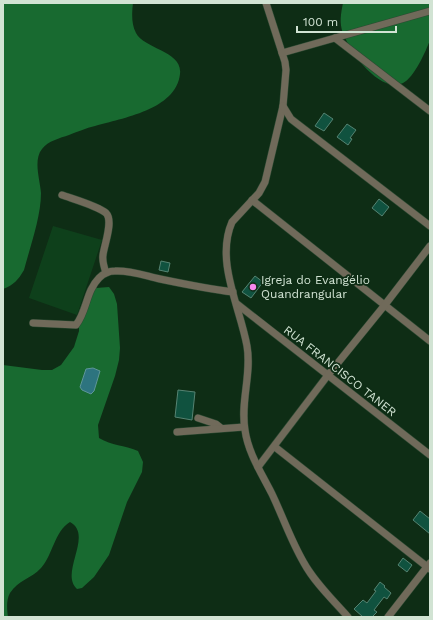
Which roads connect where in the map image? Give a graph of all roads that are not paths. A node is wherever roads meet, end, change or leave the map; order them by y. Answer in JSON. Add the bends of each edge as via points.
{"nodes":[{"id":1,"x":266,"y":3,"type":"edge"},
{"id":2,"x":430,"y":12,"type":"edge"},
{"id":3,"x":335,"y":38,"type":"junction"},
{"id":4,"x":282,"y":53,"type":"junction"},
{"id":5,"x":283,"y":106,"type":"junction"},
{"id":6,"x":430,"y":110,"type":"edge"},
{"id":7,"x":62,"y":195,"type":"dead end"},
{"id":8,"x":252,"y":200,"type":"junction"},
{"id":9,"x":430,"y":226,"type":"edge"},
{"id":10,"x":430,"y":246,"type":"edge"},
{"id":11,"x":106,"y":273,"type":"junction"},
{"id":12,"x":233,"y":292,"type":"junction"},
{"id":13,"x":237,"y":304,"type":"junction"},
{"id":14,"x":384,"y":306,"type":"junction"},
{"id":15,"x":33,"y":323,"type":"dead end"},
{"id":16,"x":430,"y":341,"type":"edge"},
{"id":17,"x":328,"y":375,"type":"junction"},
{"id":18,"x":198,"y":418,"type":"dead end"},
{"id":19,"x":244,"y":427,"type":"junction"},
{"id":20,"x":221,"y":428,"type":"junction"},
{"id":21,"x":177,"y":432,"type":"dead end"},
{"id":22,"x":275,"y":447,"type":"junction"},
{"id":23,"x":430,"y":455,"type":"edge"},
{"id":24,"x":258,"y":467,"type":"junction"},
{"id":25,"x":429,"y":566,"type":"edge"},
{"id":26,"x":348,"y":617,"type":"edge"},
{"id":27,"x":388,"y":617,"type":"edge"}],
"edges":[{"from":1,"to":4,"type":"street"},
{"from":2,"to":3,"type":"street"},
{"from":3,"to":4,"type":"street"},
{"from":3,"to":6,"type":"street"},
{"from":4,"to":5,"type":"street","via":[[286,70]]},
{"from":5,"to":8,"type":"street","via":[[265,182]]},
{"from":5,"to":9,"type":"street","via":[[290,118]]},
{"from":7,"to":11,"type":"street","via":[[106,213],[108,233],[103,254]]},
{"from":8,"to":12,"type":"street","via":[[235,217],[228,233],[226,256]]},
{"from":8,"to":14,"type":"street"},
{"from":10,"to":14,"type":"street"},
{"from":11,"to":12,"type":"street","via":[[128,272]]},
{"from":11,"to":15,"type":"street","via":[[99,278],[88,295],[76,325]]},
{"from":12,"to":13,"type":"street"},
{"from":13,"to":17,"type":"street","name":"RUA FRANCISCO TANER"},
{"from":13,"to":19,"type":"street","via":[[249,361]]},
{"from":14,"to":16,"type":"street"},
{"from":14,"to":17,"type":"street"},
{"from":17,"to":22,"type":"street"},
{"from":17,"to":23,"type":"street","name":"RUA FRANCISCO TANER"},
{"from":18,"to":20,"type":"street"},
{"from":19,"to":20,"type":"street"},
{"from":19,"to":24,"type":"street","via":[[248,445]]},
{"from":20,"to":21,"type":"street"},
{"from":22,"to":24,"type":"street"},
{"from":22,"to":25,"type":"street"},
{"from":24,"to":26,"type":"street","via":[[304,563]]},
{"from":25,"to":27,"type":"street"}]}
